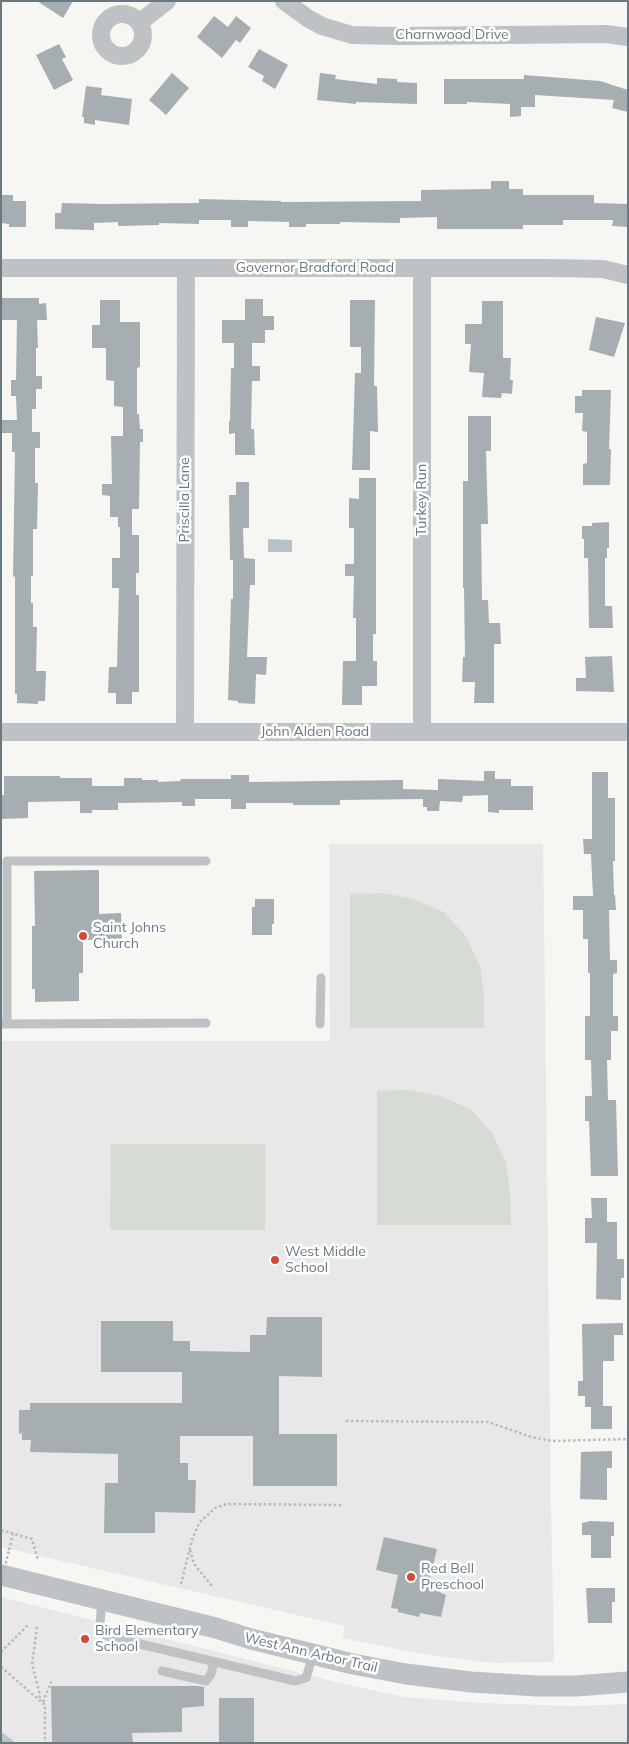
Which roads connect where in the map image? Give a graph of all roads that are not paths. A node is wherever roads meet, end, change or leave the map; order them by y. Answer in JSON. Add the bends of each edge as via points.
{"nodes":[{"id":1,"x":167,"y":1,"type":"edge"},
{"id":2,"x":284,"y":1,"type":"edge"},
{"id":3,"x":139,"y":23,"type":"dead end"},
{"id":4,"x":628,"y":36,"type":"edge"},
{"id":5,"x":1,"y":268,"type":"edge"},
{"id":6,"x":186,"y":268,"type":"junction"},
{"id":7,"x":422,"y":268,"type":"junction"},
{"id":8,"x":628,"y":275,"type":"edge"},
{"id":9,"x":1,"y":732,"type":"edge"},
{"id":10,"x":185,"y":732,"type":"junction"},
{"id":11,"x":422,"y":732,"type":"junction"},
{"id":12,"x":628,"y":732,"type":"edge"},
{"id":13,"x":206,"y":861,"type":"dead end"},
{"id":14,"x":321,"y":978,"type":"dead end"},
{"id":15,"x":206,"y":1023,"type":"dead end"},
{"id":16,"x":4,"y":1024,"type":"edge"},
{"id":17,"x":320,"y":1024,"type":"dead end"},
{"id":18,"x":1,"y":1575,"type":"edge"},
{"id":19,"x":102,"y":1600,"type":"junction"},
{"id":20,"x":313,"y":1655,"type":"junction"},
{"id":21,"x":214,"y":1662,"type":"junction"},
{"id":22,"x":162,"y":1671,"type":"dead end"},
{"id":23,"x":628,"y":1682,"type":"edge"},
{"id":24,"x":1,"y":1737,"type":"edge"},
{"id":25,"x":9,"y":1743,"type":"edge"}],
"edges":[{"from":1,"to":3,"type":"street"},
{"from":2,"to":4,"type":"street","name":"Charnwood Drive","via":[[316,22],[352,35]]},
{"from":5,"to":6,"type":"street","name":"Governor Bradford Road"},
{"from":6,"to":7,"type":"street","name":"Governor Bradford Road"},
{"from":6,"to":10,"type":"street","name":"Priscilla Lane"},
{"from":7,"to":8,"type":"street","name":"Governor Bradford Road","via":[[603,269]]},
{"from":7,"to":11,"type":"street","name":"Turkey Run"},
{"from":9,"to":10,"type":"street","name":"John Alden Road"},
{"from":10,"to":11,"type":"street","name":"John Alden Road"},
{"from":11,"to":12,"type":"street","name":"John Alden Road"},
{"from":13,"to":16,"type":"lane","via":[[7,861]]},
{"from":14,"to":17,"type":"lane"},
{"from":15,"to":16,"type":"lane"},
{"from":18,"to":19,"type":"street","name":"West Ann Arbor Trail"},
{"from":19,"to":20,"type":"street","name":"West Ann Arbor Trail"},
{"from":19,"to":21,"type":"lane","via":[[100,1624],[107,1636]]},
{"from":20,"to":21,"type":"lane","via":[[306,1678],[295,1681]]},
{"from":20,"to":23,"type":"street","name":"West Ann Arbor Trail","via":[[406,1674],[471,1682],[537,1686]]},
{"from":21,"to":22,"type":"lane","via":[[206,1681]]},
{"from":24,"to":25,"type":"lane"}]}
